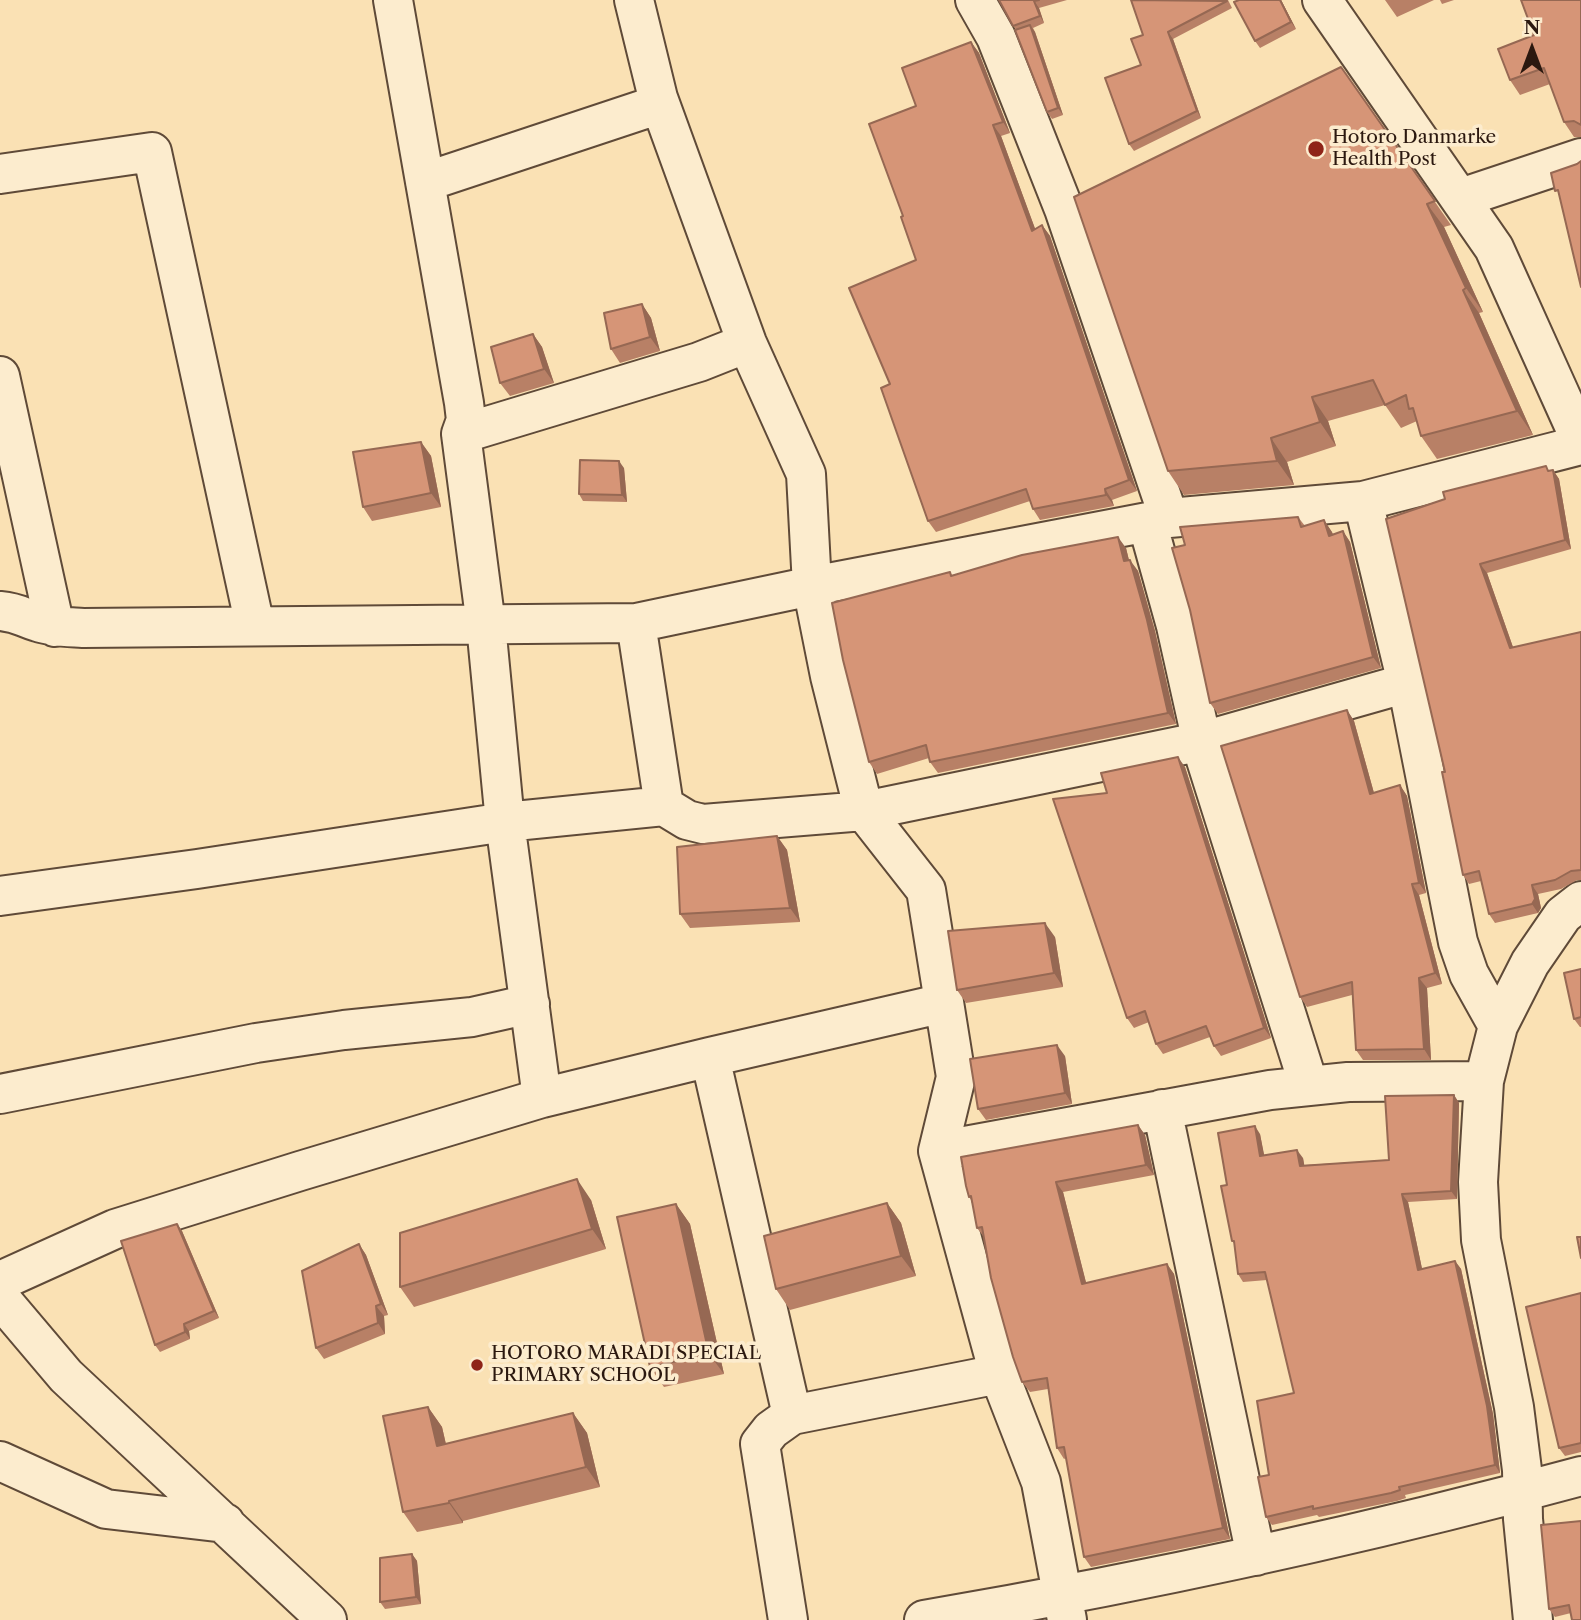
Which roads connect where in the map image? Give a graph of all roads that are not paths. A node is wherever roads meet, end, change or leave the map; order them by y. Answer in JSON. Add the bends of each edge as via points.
{"nodes":[{"id":1,"x":393,"y":0,"type":"edge"},
{"id":2,"x":634,"y":0,"type":"edge"},
{"id":3,"x":975,"y":0,"type":"edge"},
{"id":4,"x":1322,"y":0,"type":"edge"},
{"id":5,"x":660,"y":104,"type":"junction"},
{"id":6,"x":1581,"y":158,"type":"edge"},
{"id":7,"x":0,"y":174,"type":"edge"},
{"id":8,"x":425,"y":182,"type":"junction"},
{"id":9,"x":1461,"y":198,"type":"junction"},
{"id":10,"x":747,"y":343,"type":"junction"},
{"id":11,"x":0,"y":376,"type":"edge"},
{"id":12,"x":461,"y":434,"type":"junction"},
{"id":13,"x":1581,"y":443,"type":"edge"},
{"id":14,"x":1363,"y":501,"type":"junction"},
{"id":15,"x":1158,"y":520,"type":"junction"},
{"id":16,"x":812,"y":586,"type":"junction"},
{"id":17,"x":0,"y":611,"type":"edge"},
{"id":18,"x":636,"y":623,"type":"junction"},
{"id":19,"x":486,"y":625,"type":"junction"},
{"id":20,"x":255,"y":626,"type":"junction"},
{"id":21,"x":55,"y":627,"type":"junction"},
{"id":22,"x":1407,"y":683,"type":"junction"},
{"id":23,"x":1203,"y":741,"type":"junction"},
{"id":24,"x":664,"y":806,"type":"junction"},
{"id":25,"x":864,"y":811,"type":"junction"},
{"id":26,"x":505,"y":822,"type":"junction"},
{"id":27,"x":0,"y":896,"type":"edge"},
{"id":28,"x":1581,"y":901,"type":"edge"},
{"id":29,"x":944,"y":1003,"type":"junction"},
{"id":30,"x":530,"y":1004,"type":"junction"},
{"id":31,"x":1498,"y":1026,"type":"junction"},
{"id":32,"x":710,"y":1056,"type":"junction"},
{"id":33,"x":1484,"y":1081,"type":"junction"},
{"id":34,"x":1309,"y":1086,"type":"junction"},
{"id":35,"x":0,"y":1094,"type":"edge"},
{"id":36,"x":542,"y":1098,"type":"junction"},
{"id":37,"x":1162,"y":1109,"type":"junction"},
{"id":38,"x":938,"y":1151,"type":"junction"},
{"id":39,"x":0,"y":1281,"type":"edge"},
{"id":40,"x":0,"y":1298,"type":"edge"},
{"id":41,"x":999,"y":1374,"type":"junction"},
{"id":42,"x":792,"y":1415,"type":"junction"},
{"id":43,"x":0,"y":1461,"type":"edge"},
{"id":44,"x":1581,"y":1476,"type":"edge"},
{"id":45,"x":1522,"y":1492,"type":"junction"},
{"id":46,"x":225,"y":1523,"type":"junction"},
{"id":47,"x":1256,"y":1556,"type":"junction"},
{"id":48,"x":1066,"y":1608,"type":"edge"},
{"id":49,"x":327,"y":1620,"type":"edge"},
{"id":50,"x":788,"y":1620,"type":"edge"},
{"id":51,"x":924,"y":1620,"type":"edge"},
{"id":52,"x":1533,"y":1620,"type":"edge"}],
"edges":[{"from":1,"to":8,"type":"street"},
{"from":2,"to":5,"type":"street"},
{"from":3,"to":15,"type":"street","via":[[1076,203]]},
{"from":4,"to":9,"type":"street","via":[[1352,69]]},
{"from":5,"to":8,"type":"street"},
{"from":5,"to":10,"type":"street"},
{"from":6,"to":9,"type":"street"},
{"from":7,"to":20,"type":"street","via":[[152,152]]},
{"from":8,"to":12,"type":"street","via":[[464,403],[466,420]]},
{"from":9,"to":13,"type":"street","via":[[1494,247]]},
{"from":10,"to":12,"type":"street","via":[[699,362]]},
{"from":10,"to":16,"type":"street","via":[[806,474]]},
{"from":11,"to":21,"type":"street"},
{"from":12,"to":19,"type":"street"},
{"from":13,"to":14,"type":"street"},
{"from":14,"to":15,"type":"street"},
{"from":14,"to":22,"type":"street"},
{"from":15,"to":16,"type":"street"},
{"from":15,"to":23,"type":"street","via":[[1176,626]]},
{"from":16,"to":18,"type":"street"},
{"from":16,"to":25,"type":"street"},
{"from":17,"to":21,"type":"street","via":[[19,612]]},
{"from":18,"to":19,"type":"street"},
{"from":18,"to":24,"type":"street"},
{"from":19,"to":20,"type":"street"},
{"from":19,"to":26,"type":"street"},
{"from":20,"to":21,"type":"street"},
{"from":22,"to":23,"type":"street"},
{"from":22,"to":31,"type":"street","via":[[1458,942],[1469,974]]},
{"from":23,"to":25,"type":"street"},
{"from":23,"to":34,"type":"street"},
{"from":24,"to":25,"type":"street","via":[[703,824]]},
{"from":24,"to":26,"type":"street"},
{"from":25,"to":29,"type":"street","via":[[926,890]]},
{"from":26,"to":27,"type":"street"},
{"from":26,"to":30,"type":"street"},
{"from":28,"to":31,"type":"street","via":[[1563,915],[1530,963]]},
{"from":29,"to":32,"type":"street"},
{"from":29,"to":38,"type":"street","via":[[956,1077]]},
{"from":30,"to":35,"type":"street","via":[[472,1017],[256,1043]]},
{"from":30,"to":36,"type":"street"},
{"from":31,"to":33,"type":"street"},
{"from":32,"to":36,"type":"street"},
{"from":32,"to":42,"type":"street"},
{"from":33,"to":34,"type":"street"},
{"from":33,"to":45,"type":"street","via":[[1478,1182],[1481,1240],[1514,1407]]},
{"from":34,"to":37,"type":"street"},
{"from":36,"to":39,"type":"street","via":[[115,1229]]},
{"from":37,"to":38,"type":"street"},
{"from":37,"to":47,"type":"street"},
{"from":38,"to":41,"type":"street"},
{"from":40,"to":46,"type":"street","via":[[66,1376]]},
{"from":41,"to":42,"type":"street"},
{"from":41,"to":48,"type":"street","via":[[1041,1482]]},
{"from":42,"to":50,"type":"street","via":[[760,1444]]},
{"from":43,"to":46,"type":"street","via":[[106,1509]]},
{"from":44,"to":45,"type":"street"},
{"from":45,"to":47,"type":"street"},
{"from":45,"to":52,"type":"street"},
{"from":46,"to":49,"type":"street"},
{"from":47,"to":48,"type":"street"},
{"from":48,"to":51,"type":"street"}]}
